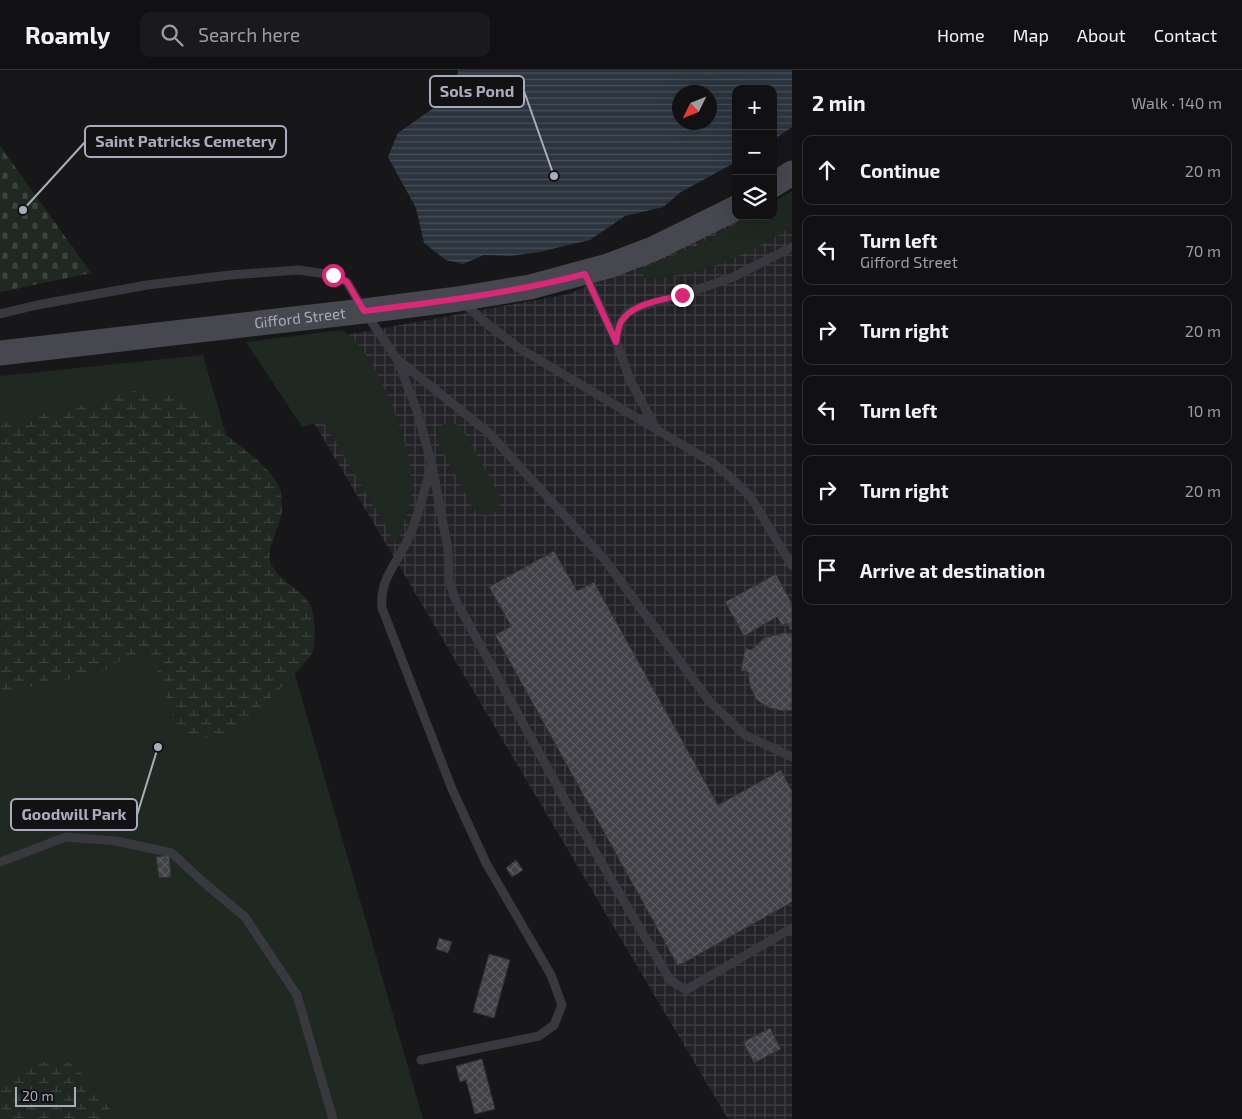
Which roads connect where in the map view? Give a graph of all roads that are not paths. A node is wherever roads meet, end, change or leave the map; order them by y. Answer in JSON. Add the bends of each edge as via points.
{"nodes":[{"id":1,"x":792,"y":173,"type":"edge"},
{"id":2,"x":777,"y":182,"type":"edge"},
{"id":3,"x":732,"y":210,"type":"edge"},
{"id":4,"x":792,"y":246,"type":"edge"},
{"id":5,"x":585,"y":274,"type":"junction"},
{"id":6,"x":458,"y":299,"type":"junction"},
{"id":7,"x":364,"y":311,"type":"junction"},
{"id":8,"x":0,"y":314,"type":"edge"},
{"id":9,"x":616,"y":342,"type":"junction"},
{"id":10,"x":0,"y":353,"type":"edge"},
{"id":11,"x":397,"y":359,"type":"junction"},
{"id":12,"x":658,"y":431,"type":"junction"},
{"id":13,"x":432,"y":464,"type":"junction"},
{"id":14,"x":792,"y":566,"type":"edge"},
{"id":15,"x":792,"y":757,"type":"edge"},
{"id":16,"x":0,"y":862,"type":"edge"},
{"id":17,"x":792,"y":928,"type":"edge"},
{"id":18,"x":421,"y":1060,"type":"dead end"},
{"id":19,"x":333,"y":1119,"type":"edge"}],
"edges":[{"from":1,"to":2,"type":"main road"},
{"from":3,"to":5,"type":"main road","name":"Gifford Street","via":[[653,249]]},
{"from":4,"to":9,"type":"lane","via":[[733,276],[627,313],[620,324]]},
{"from":5,"to":6,"type":"main road","name":"Gifford Street"},
{"from":5,"to":9,"type":"lane"},
{"from":6,"to":7,"type":"main road","name":"Gifford Street"},
{"from":6,"to":12,"type":"lane","via":[[519,348]]},
{"from":7,"to":8,"type":"lane","via":[[347,282],[333,275],[299,270],[230,274],[147,285]]},
{"from":7,"to":10,"type":"main road","name":"Gifford Street"},
{"from":7,"to":11,"type":"lane"},
{"from":9,"to":12,"type":"lane","via":[[630,380]]},
{"from":11,"to":13,"type":"lane","via":[[417,411]]},
{"from":11,"to":15,"type":"lane","via":[[489,432],[629,590],[710,702],[745,735]]},
{"from":12,"to":14,"type":"lane","via":[[712,462],[750,496]]},
{"from":13,"to":17,"type":"lane","via":[[448,549],[449,581],[456,601],[565,800],[670,980],[686,990]]},
{"from":13,"to":18,"type":"lane","via":[[409,537],[383,583],[380,595],[382,608],[452,788],[486,863],[551,975],[562,1005],[554,1025],[539,1036]]},
{"from":16,"to":19,"type":"lane","via":[[66,837],[116,841],[172,853],[245,917],[297,995]]}]}
